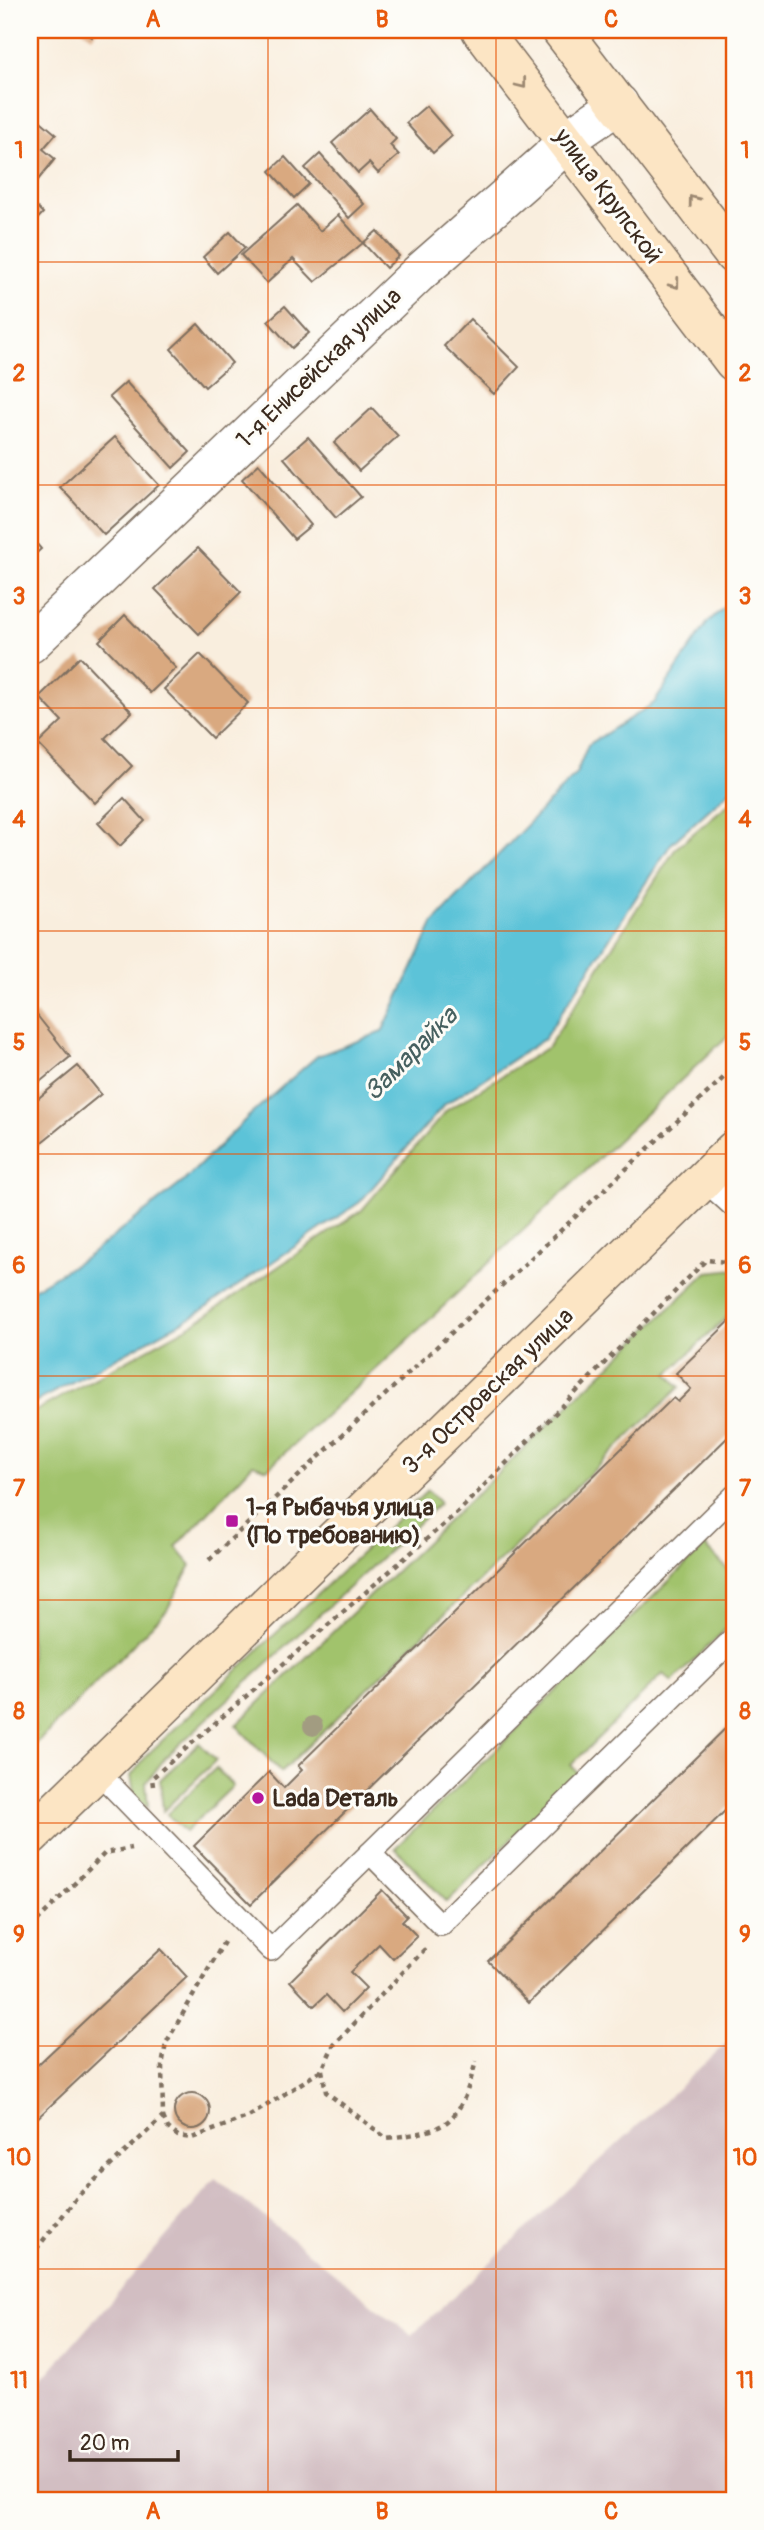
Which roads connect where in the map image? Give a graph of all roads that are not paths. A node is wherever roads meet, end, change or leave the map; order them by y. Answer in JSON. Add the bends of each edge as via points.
{"nodes":[{"id":1,"x":481,"y":30,"type":"edge"},
{"id":2,"x":561,"y":30,"type":"edge"},
{"id":3,"x":619,"y":104,"type":"junction"},
{"id":4,"x":566,"y":140,"type":"junction"},
{"id":5,"x":734,"y":255,"type":"edge"},
{"id":6,"x":734,"y":362,"type":"edge"},
{"id":7,"x":30,"y":644,"type":"edge"},
{"id":8,"x":734,"y":1150,"type":"edge"},
{"id":9,"x":703,"y":1179,"type":"junction"},
{"id":10,"x":734,"y":1207,"type":"edge"},
{"id":11,"x":734,"y":1496,"type":"edge"},
{"id":12,"x":734,"y":1638,"type":"edge"},
{"id":13,"x":95,"y":1769,"type":"junction"},
{"id":14,"x":30,"y":1836,"type":"edge"},
{"id":15,"x":370,"y":1853,"type":"junction"}],
"edges":[{"from":1,"to":4,"type":"main road","name":"улица Крупской","one_way":true},
{"from":2,"to":3,"type":"main road"},
{"from":3,"to":4,"type":"street","name":"1-я Енисейская улица"},
{"from":5,"to":3,"type":"main road","one_way":true},
{"from":4,"to":6,"type":"main road","name":"улица Крупской","one_way":true},
{"from":4,"to":7,"type":"street","name":"1-я Енисейская улица","via":[[418,274]]},
{"from":8,"to":9,"type":"main road","name":"3-я Островская улица"},
{"from":9,"to":10,"type":"lane"},
{"from":9,"to":13,"type":"main road","name":"3-я Островская улица"},
{"from":11,"to":15,"type":"lane"},
{"from":12,"to":15,"type":"lane","via":[[441,1925]]},
{"from":13,"to":14,"type":"main road","name":"3-я Островская улица"},
{"from":13,"to":15,"type":"lane","via":[[271,1950]]}]}
